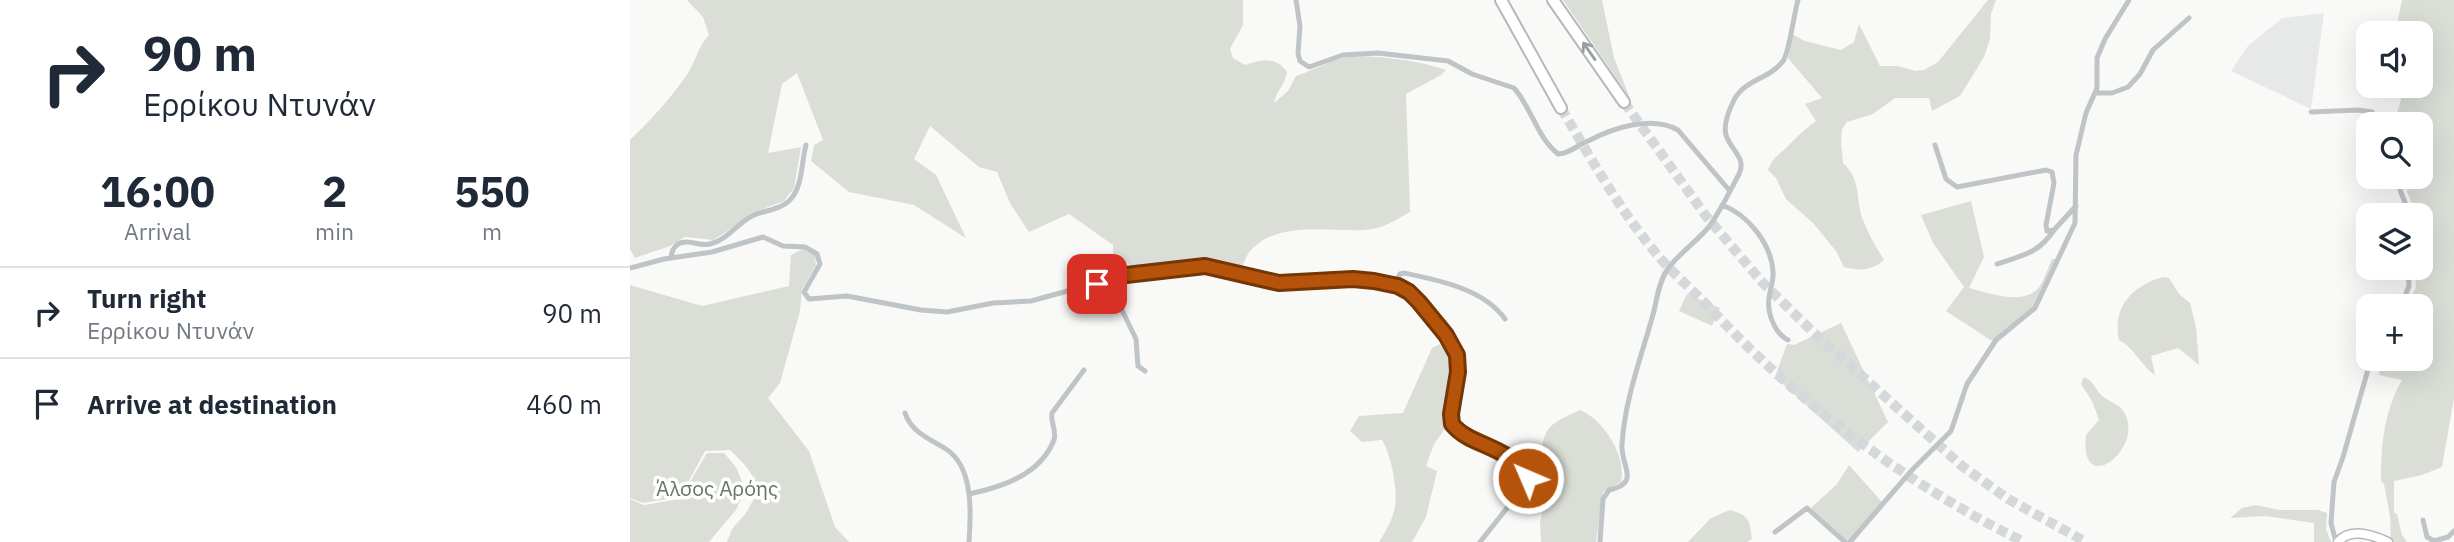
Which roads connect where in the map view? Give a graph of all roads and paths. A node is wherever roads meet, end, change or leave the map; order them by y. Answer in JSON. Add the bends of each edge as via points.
{"nodes":[{"id":1,"x":1296,"y":0,"type":"edge"},
{"id":2,"x":1502,"y":0,"type":"edge"},
{"id":3,"x":1553,"y":0,"type":"edge"},
{"id":4,"x":1798,"y":0,"type":"edge"},
{"id":5,"x":2129,"y":0,"type":"edge"},
{"id":6,"x":2189,"y":18,"type":"dead end"},
{"id":7,"x":2095,"y":93,"type":"junction"},
{"id":8,"x":1624,"y":102,"type":"tunnel mouth"},
{"id":9,"x":1561,"y":108,"type":"tunnel mouth"},
{"id":10,"x":2311,"y":112,"type":"dead end"},
{"id":11,"x":2372,"y":112,"type":"edge"},
{"id":12,"x":806,"y":145,"type":"dead end"},
{"id":13,"x":1935,"y":145,"type":"dead end"},
{"id":14,"x":1729,"y":190,"type":"junction"},
{"id":15,"x":1722,"y":205,"type":"junction"},
{"id":16,"x":2076,"y":206,"type":"junction"},
{"id":17,"x":2054,"y":230,"type":"junction"},
{"id":18,"x":671,"y":258,"type":"junction"},
{"id":19,"x":1997,"y":264,"type":"dead end"},
{"id":20,"x":630,"y":268,"type":"edge"},
{"id":21,"x":1116,"y":279,"type":"junction"},
{"id":22,"x":1394,"y":285,"type":"junction"},
{"id":23,"x":1505,"y":319,"type":"dead end"},
{"id":24,"x":1787,"y":340,"type":"dead end"},
{"id":25,"x":1084,"y":370,"type":"dead end"},
{"id":26,"x":2368,"y":371,"type":"edge"},
{"id":27,"x":1145,"y":372,"type":"dead end"},
{"id":28,"x":905,"y":413,"type":"dead end"},
{"id":29,"x":969,"y":494,"type":"junction"},
{"id":30,"x":2423,"y":520,"type":"dead end"},
{"id":31,"x":2454,"y":531,"type":"edge"},
{"id":32,"x":1774,"y":532,"type":"dead end"},
{"id":33,"x":969,"y":542,"type":"edge"},
{"id":34,"x":1480,"y":542,"type":"edge"},
{"id":35,"x":1600,"y":542,"type":"edge"},
{"id":36,"x":1847,"y":542,"type":"edge"},
{"id":37,"x":2337,"y":542,"type":"edge"},
{"id":38,"x":2388,"y":542,"type":"edge"}],
"edges":[{"from":1,"to":14,"type":"street","via":[[1298,54],[1309,67],[1343,55],[1378,53],[1448,61],[1514,88],[1536,129],[1558,154],[1634,125],[1669,125]]},
{"from":2,"to":9,"type":"highway"},
{"from":8,"to":3,"type":"highway","one_way":true},
{"from":4,"to":14,"type":"street","via":[[1785,59],[1743,87],[1728,113],[1726,135],[1741,166]]},
{"from":5,"to":7,"type":"street","via":[[2097,58]]},
{"from":6,"to":7,"type":"street","via":[[2150,54],[2128,87]]},
{"from":7,"to":16,"type":"street","via":[[2076,155]]},
{"from":10,"to":11,"type":"street"},
{"from":12,"to":18,"type":"street","via":[[791,199],[746,219],[719,241],[680,243]]},
{"from":13,"to":17,"type":"street","via":[[1946,179],[1957,187],[2050,171],[2054,183],[2046,225],[2047,231]]},
{"from":14,"to":15,"type":"street"},
{"from":15,"to":24,"type":"street","via":[[1746,220],[1764,246],[1773,269],[1770,311],[1777,332]]},
{"from":15,"to":35,"type":"street","via":[[1661,283],[1627,402],[1621,448],[1627,479],[1603,499]]},
{"from":16,"to":17,"type":"street"},
{"from":16,"to":36,"type":"street","via":[[2075,223],[2035,308],[1996,340],[1967,384],[1951,431]]},
{"from":17,"to":19,"type":"street","via":[[2045,244]]},
{"from":18,"to":20,"type":"street"},
{"from":18,"to":21,"type":"street","via":[[766,238],[815,251],[820,264],[804,293],[810,300],[847,296],[941,312],[1031,301]]},
{"from":21,"to":22,"type":"street","via":[[1205,266],[1285,283],[1353,279]]},
{"from":21,"to":27,"type":"street","via":[[1120,306],[1136,339],[1138,366]]},
{"from":22,"to":23,"type":"street","via":[[1404,273],[1432,279],[1478,295]]},
{"from":22,"to":34,"type":"street","via":[[1419,302],[1457,355],[1452,424],[1508,456],[1528,477]]},
{"from":25,"to":29,"type":"street","via":[[1052,414],[1054,437],[1040,460],[1009,484]]},
{"from":26,"to":37,"type":"street","via":[[2334,482],[2331,523]]},
{"from":28,"to":29,"type":"street","via":[[913,428],[953,455]]},
{"from":29,"to":33,"type":"street"},
{"from":30,"to":31,"type":"street","via":[[2427,537],[2434,541]]},
{"from":32,"to":36,"type":"street","via":[[1807,508]]},
{"from":37,"to":38,"type":"street","via":[[2350,533]]}]}
